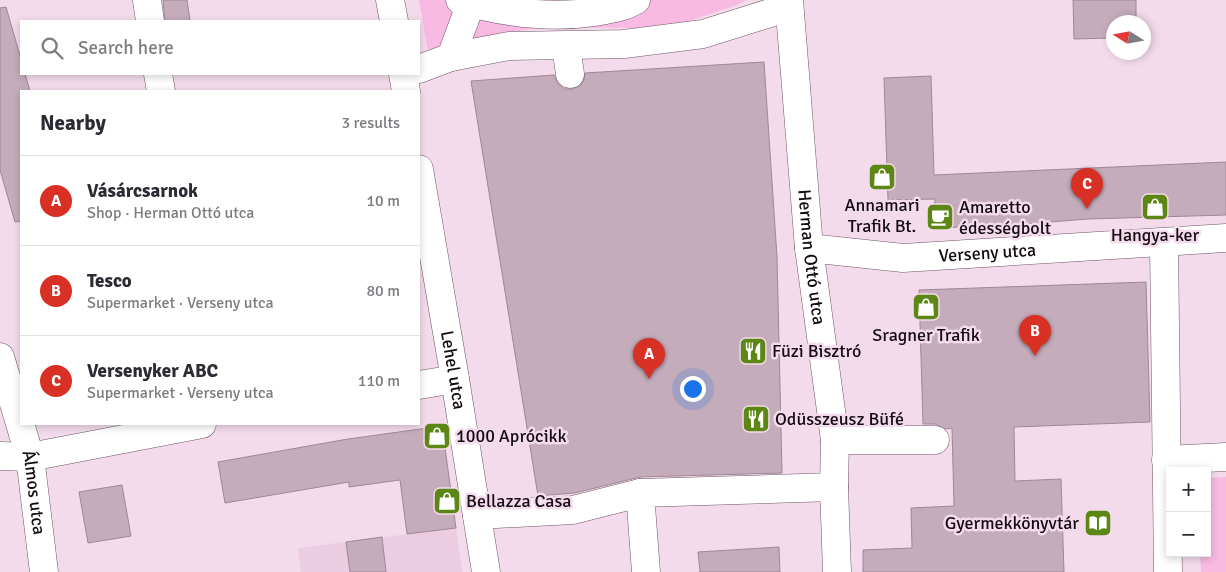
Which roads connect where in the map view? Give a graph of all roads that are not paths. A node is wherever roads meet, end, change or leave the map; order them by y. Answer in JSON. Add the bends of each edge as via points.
{"nodes":[{"id":1,"x":147,"y":0,"type":"edge"},
{"id":2,"x":390,"y":0,"type":"edge"},
{"id":3,"x":636,"y":0,"type":"edge"},
{"id":4,"x":469,"y":1,"type":"edge"},
{"id":5,"x":789,"y":3,"type":"edge"},
{"id":6,"x":150,"y":20,"type":"edge"},
{"id":7,"x":394,"y":20,"type":"edge"},
{"id":8,"x":566,"y":46,"type":"junction"},
{"id":9,"x":451,"y":57,"type":"junction"},
{"id":10,"x":420,"y":70,"type":"edge"},
{"id":11,"x":570,"y":74,"type":"dead end"},
{"id":12,"x":158,"y":75,"type":"edge"},
{"id":13,"x":161,"y":90,"type":"edge"},
{"id":14,"x":420,"y":175,"type":"edge"},
{"id":15,"x":1226,"y":238,"type":"edge"},
{"id":16,"x":1164,"y":243,"type":"junction"},
{"id":17,"x":810,"y":248,"type":"junction"},
{"id":18,"x":0,"y":357,"type":"edge"},
{"id":19,"x":456,"y":378,"type":"junction"},
{"id":20,"x":420,"y":385,"type":"edge"},
{"id":21,"x":20,"y":423,"type":"edge"},
{"id":22,"x":21,"y":425,"type":"edge"},
{"id":23,"x":197,"y":425,"type":"edge"},
{"id":24,"x":835,"y":440,"type":"junction"},
{"id":25,"x":935,"y":440,"type":"dead end"},
{"id":26,"x":0,"y":456,"type":"edge"},
{"id":27,"x":30,"y":456,"type":"junction"},
{"id":28,"x":1226,"y":457,"type":"edge"},
{"id":29,"x":1166,"y":460,"type":"junction"},
{"id":30,"x":834,"y":487,"type":"junction"},
{"id":31,"x":640,"y":493,"type":"junction"},
{"id":32,"x":477,"y":515,"type":"junction"},
{"id":33,"x":646,"y":567,"type":"edge"},
{"id":34,"x":44,"y":572,"type":"edge"},
{"id":35,"x":486,"y":572,"type":"edge"},
{"id":36,"x":837,"y":572,"type":"edge"},
{"id":37,"x":1168,"y":572,"type":"edge"}],
"edges":[{"from":1,"to":6,"type":"street"},
{"from":2,"to":7,"type":"street"},
{"from":3,"to":4,"type":"street","via":[[624,7],[570,15],[534,15],[492,9]]},
{"from":4,"to":9,"type":"street"},
{"from":5,"to":8,"type":"street","via":[[703,34],[624,44]]},
{"from":5,"to":17,"type":"street","name":"Herman Ottó utca"},
{"from":8,"to":9,"type":"street","via":[[509,46]]},
{"from":8,"to":11,"type":"street"},
{"from":9,"to":10,"type":"street"},
{"from":12,"to":13,"type":"street"},
{"from":14,"to":19,"type":"street","name":"Lehel utca"},
{"from":15,"to":16,"type":"street","name":"Verseny utca"},
{"from":16,"to":17,"type":"street","name":"Verseny utca","via":[[903,258]]},
{"from":16,"to":29,"type":"street"},
{"from":17,"to":24,"type":"street","name":"Herman Ottó utca"},
{"from":18,"to":21,"type":"street","name":"Álmos utca"},
{"from":19,"to":20,"type":"street"},
{"from":19,"to":32,"type":"street","name":"Lehel utca"},
{"from":22,"to":27,"type":"street","name":"Álmos utca"},
{"from":23,"to":27,"type":"street"},
{"from":24,"to":25,"type":"street"},
{"from":24,"to":30,"type":"street","name":"Herman Ottó utca"},
{"from":26,"to":27,"type":"street"},
{"from":27,"to":34,"type":"street","name":"Álmos utca"},
{"from":28,"to":29,"type":"street"},
{"from":29,"to":37,"type":"street"},
{"from":30,"to":31,"type":"street"},
{"from":30,"to":36,"type":"street","name":"Herman Ottó utca"},
{"from":31,"to":32,"type":"street","via":[[573,510]]},
{"from":31,"to":33,"type":"street"},
{"from":32,"to":35,"type":"street","name":"Lehel utca"}]}
